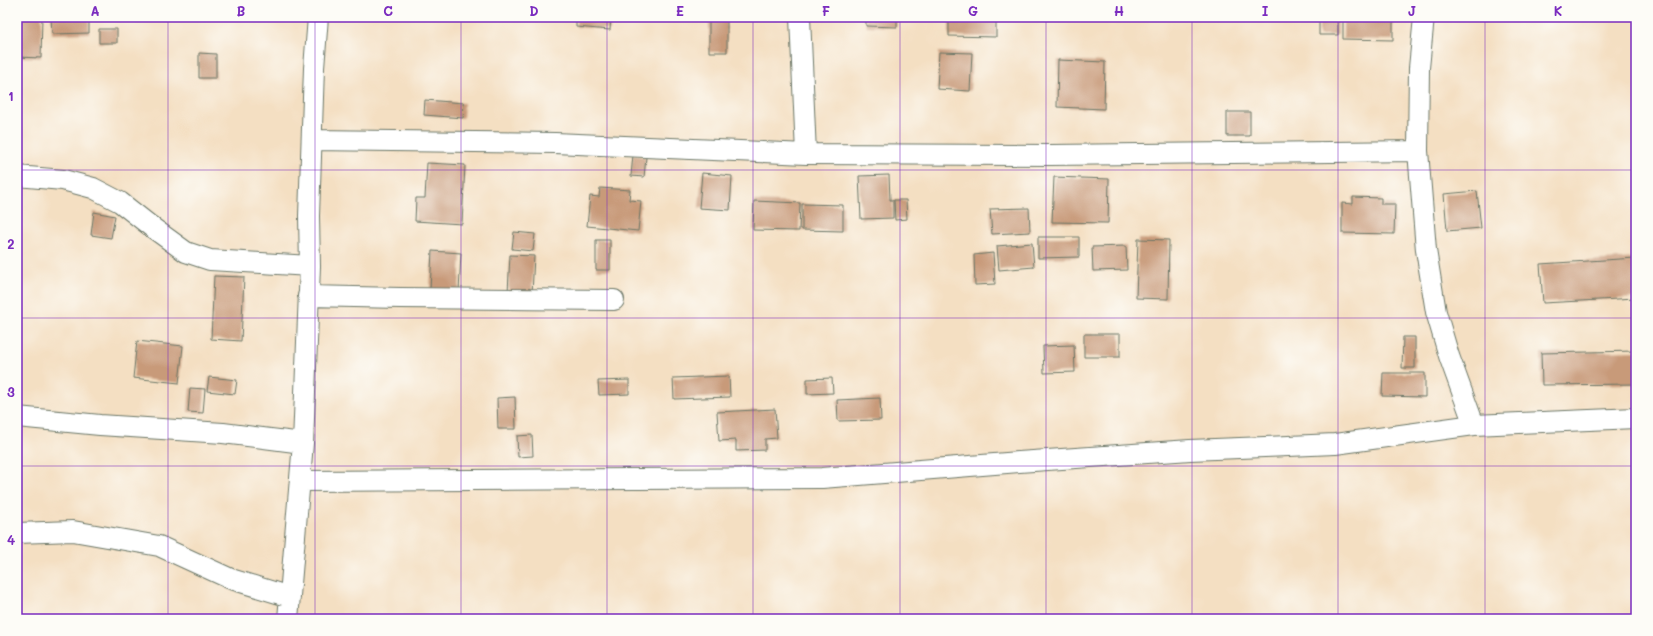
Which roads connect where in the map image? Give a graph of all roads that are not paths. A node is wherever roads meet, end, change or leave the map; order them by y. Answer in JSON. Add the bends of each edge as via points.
{"nodes":[{"id":1,"x":318,"y":17,"type":"edge"},
{"id":2,"x":800,"y":17,"type":"edge"},
{"id":3,"x":1424,"y":17,"type":"edge"},
{"id":4,"x":312,"y":140,"type":"junction"},
{"id":5,"x":1418,"y":151,"type":"junction"},
{"id":6,"x":806,"y":154,"type":"junction"},
{"id":7,"x":17,"y":176,"type":"edge"},
{"id":8,"x":310,"y":266,"type":"junction"},
{"id":9,"x":308,"y":296,"type":"junction"},
{"id":10,"x":614,"y":300,"type":"dead end"},
{"id":11,"x":17,"y":417,"type":"edge"},
{"id":12,"x":1636,"y":418,"type":"edge"},
{"id":13,"x":1474,"y":425,"type":"junction"},
{"id":14,"x":303,"y":443,"type":"junction"},
{"id":15,"x":300,"y":481,"type":"junction"},
{"id":16,"x":17,"y":533,"type":"edge"},
{"id":17,"x":290,"y":597,"type":"junction"},
{"id":18,"x":288,"y":619,"type":"edge"}],
"edges":[{"from":1,"to":4,"type":"street"},
{"from":2,"to":6,"type":"street"},
{"from":3,"to":5,"type":"street","via":[[1419,68]]},
{"from":4,"to":6,"type":"street","via":[[555,143]]},
{"from":4,"to":8,"type":"street"},
{"from":5,"to":6,"type":"street","via":[[1050,155]]},
{"from":5,"to":13,"type":"street","via":[[1426,250],[1436,312]]},
{"from":7,"to":8,"type":"street","via":[[63,180],[93,188],[120,202],[186,252],[210,260]]},
{"from":8,"to":9,"type":"street"},
{"from":9,"to":10,"type":"street"},
{"from":9,"to":14,"type":"street"},
{"from":11,"to":14,"type":"street","via":[[223,433]]},
{"from":12,"to":13,"type":"street"},
{"from":13,"to":15,"type":"street","via":[[1335,444],[1182,451],[822,478]]},
{"from":14,"to":15,"type":"street"},
{"from":15,"to":17,"type":"street"},
{"from":16,"to":17,"type":"street","via":[[73,531],[159,546],[231,579]]},
{"from":17,"to":18,"type":"street"}]}
